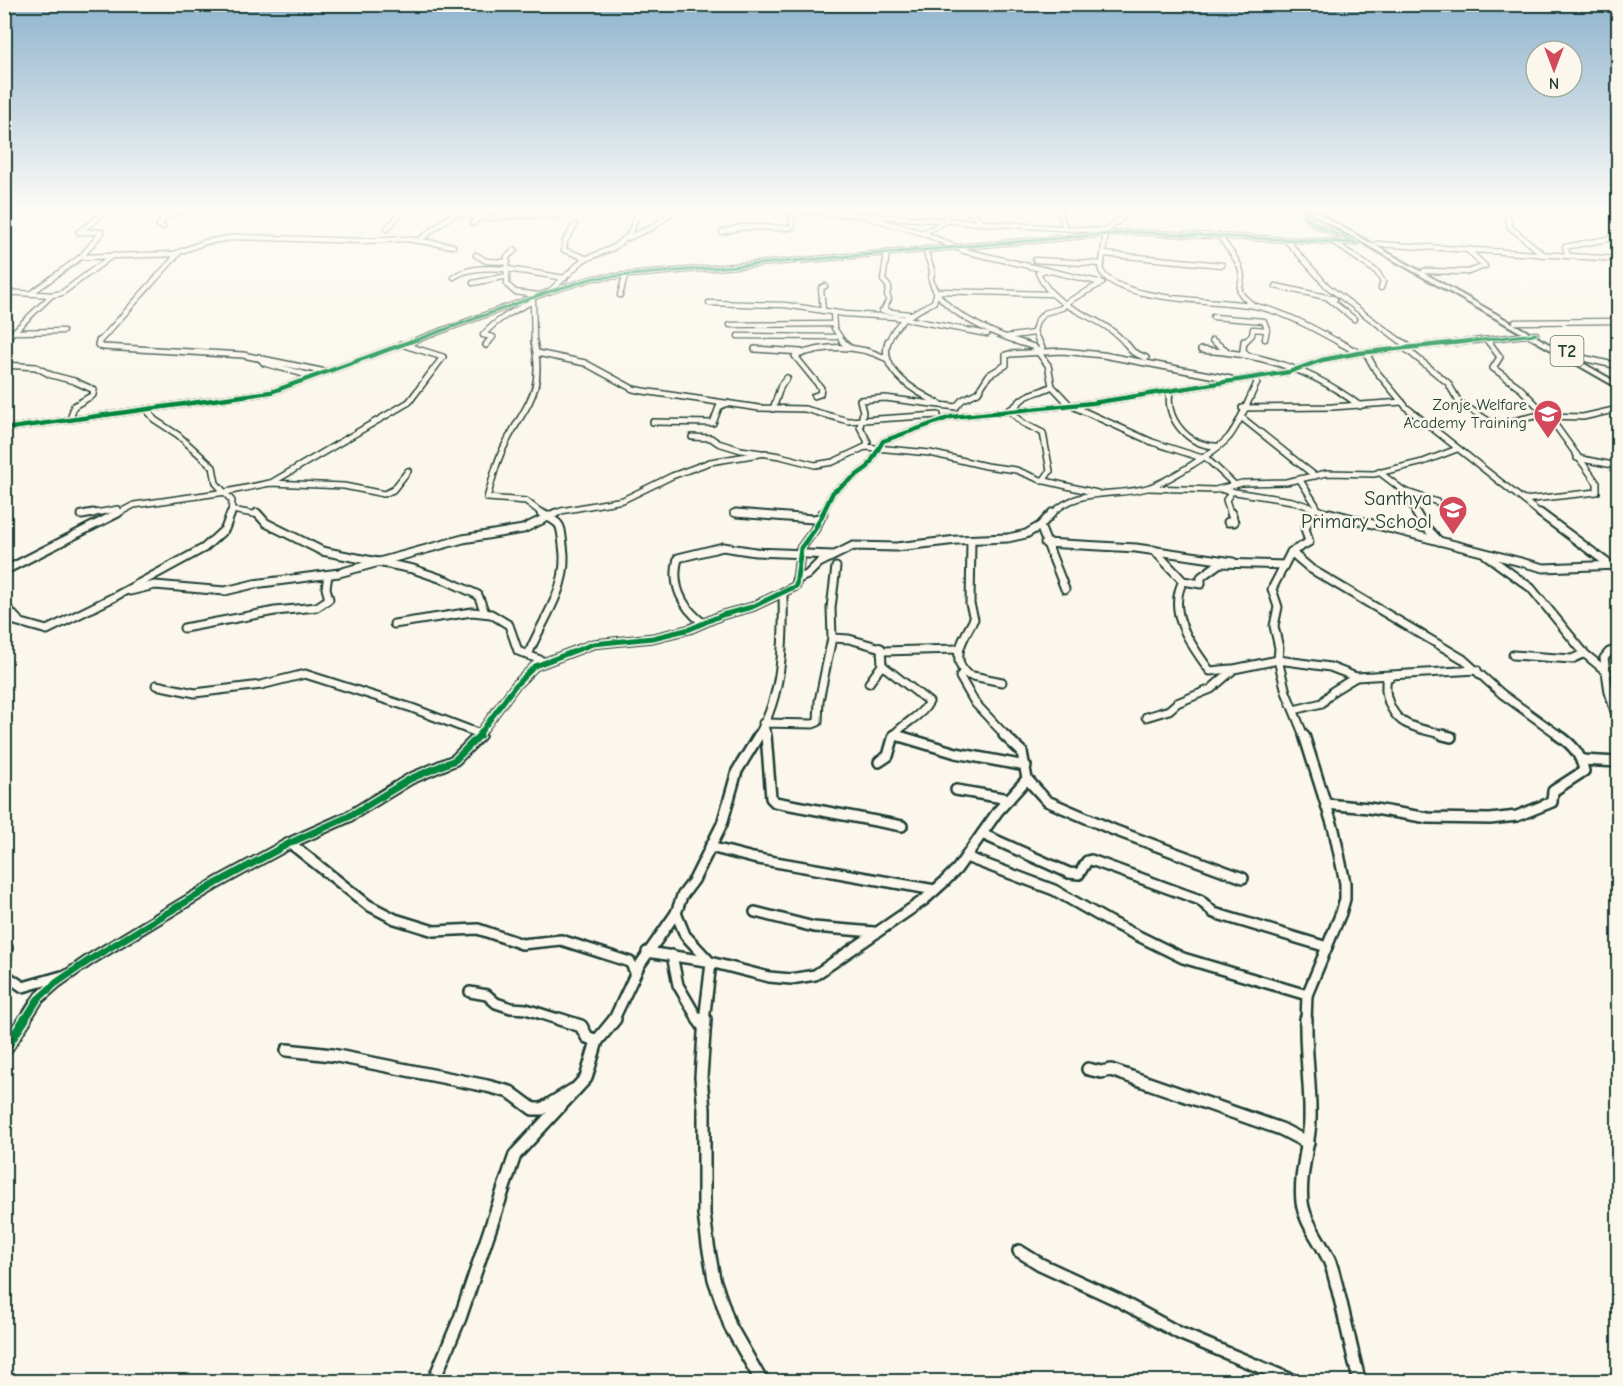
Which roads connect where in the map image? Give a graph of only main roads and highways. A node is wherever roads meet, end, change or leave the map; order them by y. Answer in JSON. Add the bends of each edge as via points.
{"nodes":[{"id":1,"x":1423,"y":273,"type":"edge"},
{"id":2,"x":1427,"y":273,"type":"edge"},
{"id":3,"x":1532,"y":334,"type":"junction"},
{"id":4,"x":1618,"y":384,"type":"edge"}],
"edges":[{"from":1,"to":3,"type":"highway","number":"T2"},
{"from":2,"to":3,"type":"highway","number":"T2"},
{"from":3,"to":4,"type":"highway","number":"T2"},
{"from":3,"to":4,"type":"highway","number":"T2"}]}
